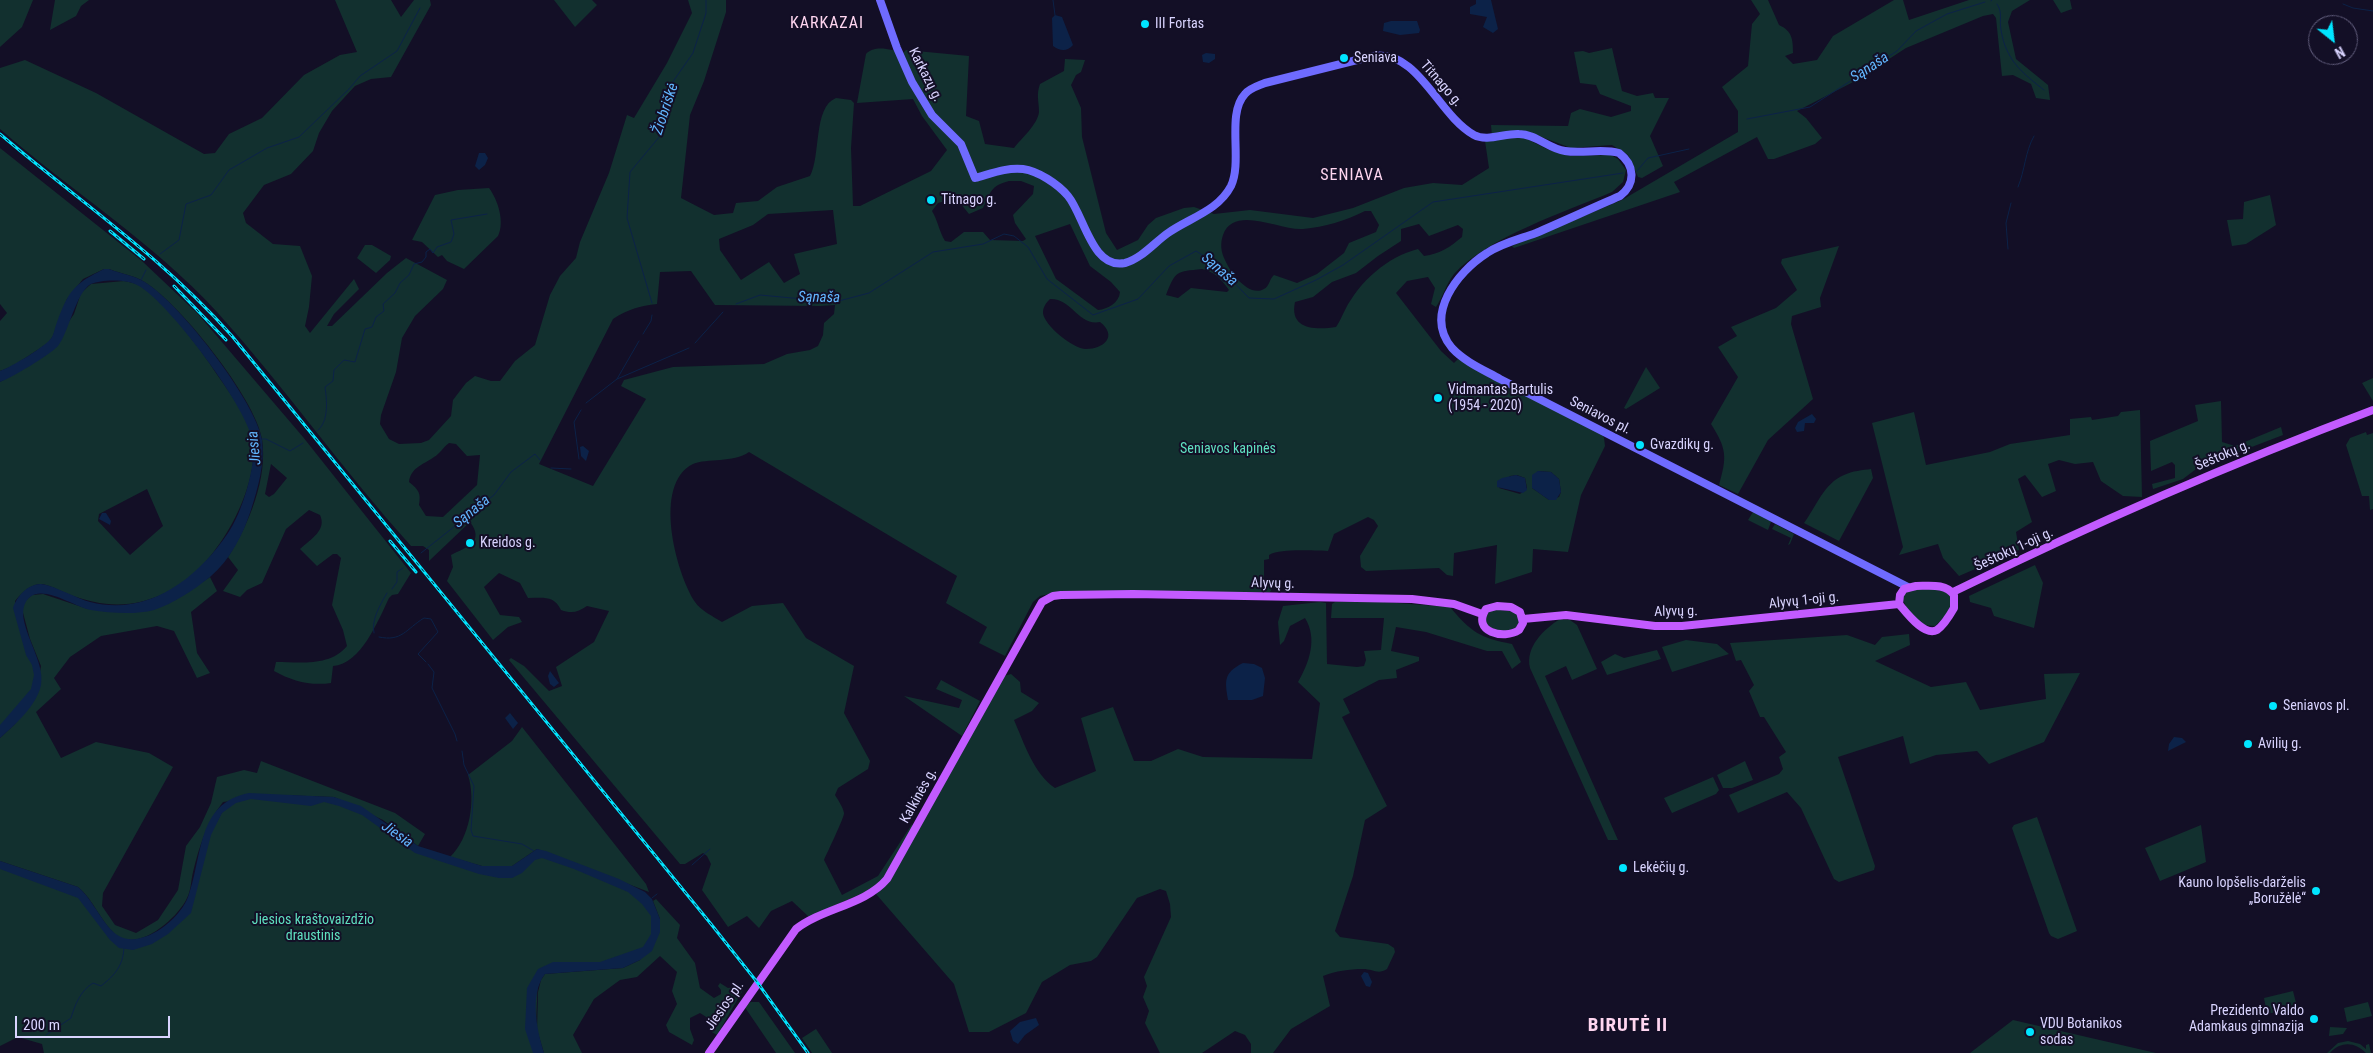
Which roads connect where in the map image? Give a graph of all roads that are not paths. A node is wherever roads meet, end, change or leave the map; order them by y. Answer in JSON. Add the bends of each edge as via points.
{"nodes":[{"id":1,"x":880,"y":0,"type":"edge"},
{"id":2,"x":974,"y":178,"type":"joint"},
{"id":3,"x":1632,"y":182,"type":"joint"},
{"id":4,"x":2373,"y":410,"type":"edge"},
{"id":5,"x":2085,"y":531,"type":"joint"},
{"id":6,"x":1908,"y":588,"type":"junction"},
{"id":7,"x":1953,"y":592,"type":"junction"},
{"id":8,"x":1061,"y":595,"type":"joint"},
{"id":9,"x":1900,"y":604,"type":"junction"},
{"id":10,"x":1482,"y":614,"type":"junction"},
{"id":11,"x":1523,"y":619,"type":"junction"},
{"id":12,"x":1711,"y":623,"type":"joint"},
{"id":13,"x":763,"y":975,"type":"joint"},
{"id":14,"x":709,"y":1053,"type":"edge"}],
"edges":[{"from":1,"to":2,"type":"main road","name":"Karkazų g.","via":[[912,82],[932,115],[961,144]]},
{"from":2,"to":3,"type":"main road","name":"Titnago g.","via":[[1022,169],[1053,183],[1068,196],[1101,256],[1115,263],[1124,263],[1207,211],[1231,186],[1237,114],[1244,94],[1265,83],[1381,55],[1400,59],[1413,70],[1450,114],[1474,135],[1490,138],[1519,134],[1532,136],[1564,151],[1613,152],[1626,160]]},
{"from":3,"to":6,"type":"main road","name":"Seniavos pl.","via":[[1620,196],[1494,249],[1477,260],[1455,283],[1445,300],[1441,317],[1448,342],[1464,358],[1500,379]]},
{"from":4,"to":5,"type":"main road","name":"Šeštokų g.","via":[[2222,469]]},
{"from":5,"to":7,"type":"main road","name":"Šeštokų 1-oji g."},
{"from":6,"to":7,"type":"main road","via":[[1941,586]]},
{"from":6,"to":9,"type":"main road","via":[[1901,593]]},
{"from":7,"to":9,"type":"main road","via":[[1954,608],[1934,631],[1924,629]]},
{"from":8,"to":10,"type":"main road","name":"Alyvų g.","via":[[1412,599],[1454,604]]},
{"from":8,"to":13,"type":"main road","name":"Kalkinės g.","via":[[1048,598],[1038,607],[887,879],[874,892],[808,920],[786,942]]},
{"from":9,"to":12,"type":"main road","name":"Alyvų 1-oji g."},
{"from":10,"to":11,"type":"main road","via":[[1490,607],[1512,607],[1520,612]]},
{"from":10,"to":11,"type":"main road","via":[[1484,627],[1493,633],[1514,633],[1522,626]]},
{"from":11,"to":12,"type":"main road","name":"Alyvų g.","via":[[1566,615],[1655,626]]},
{"from":13,"to":14,"type":"main road","name":"Jiesios pl."}]}
